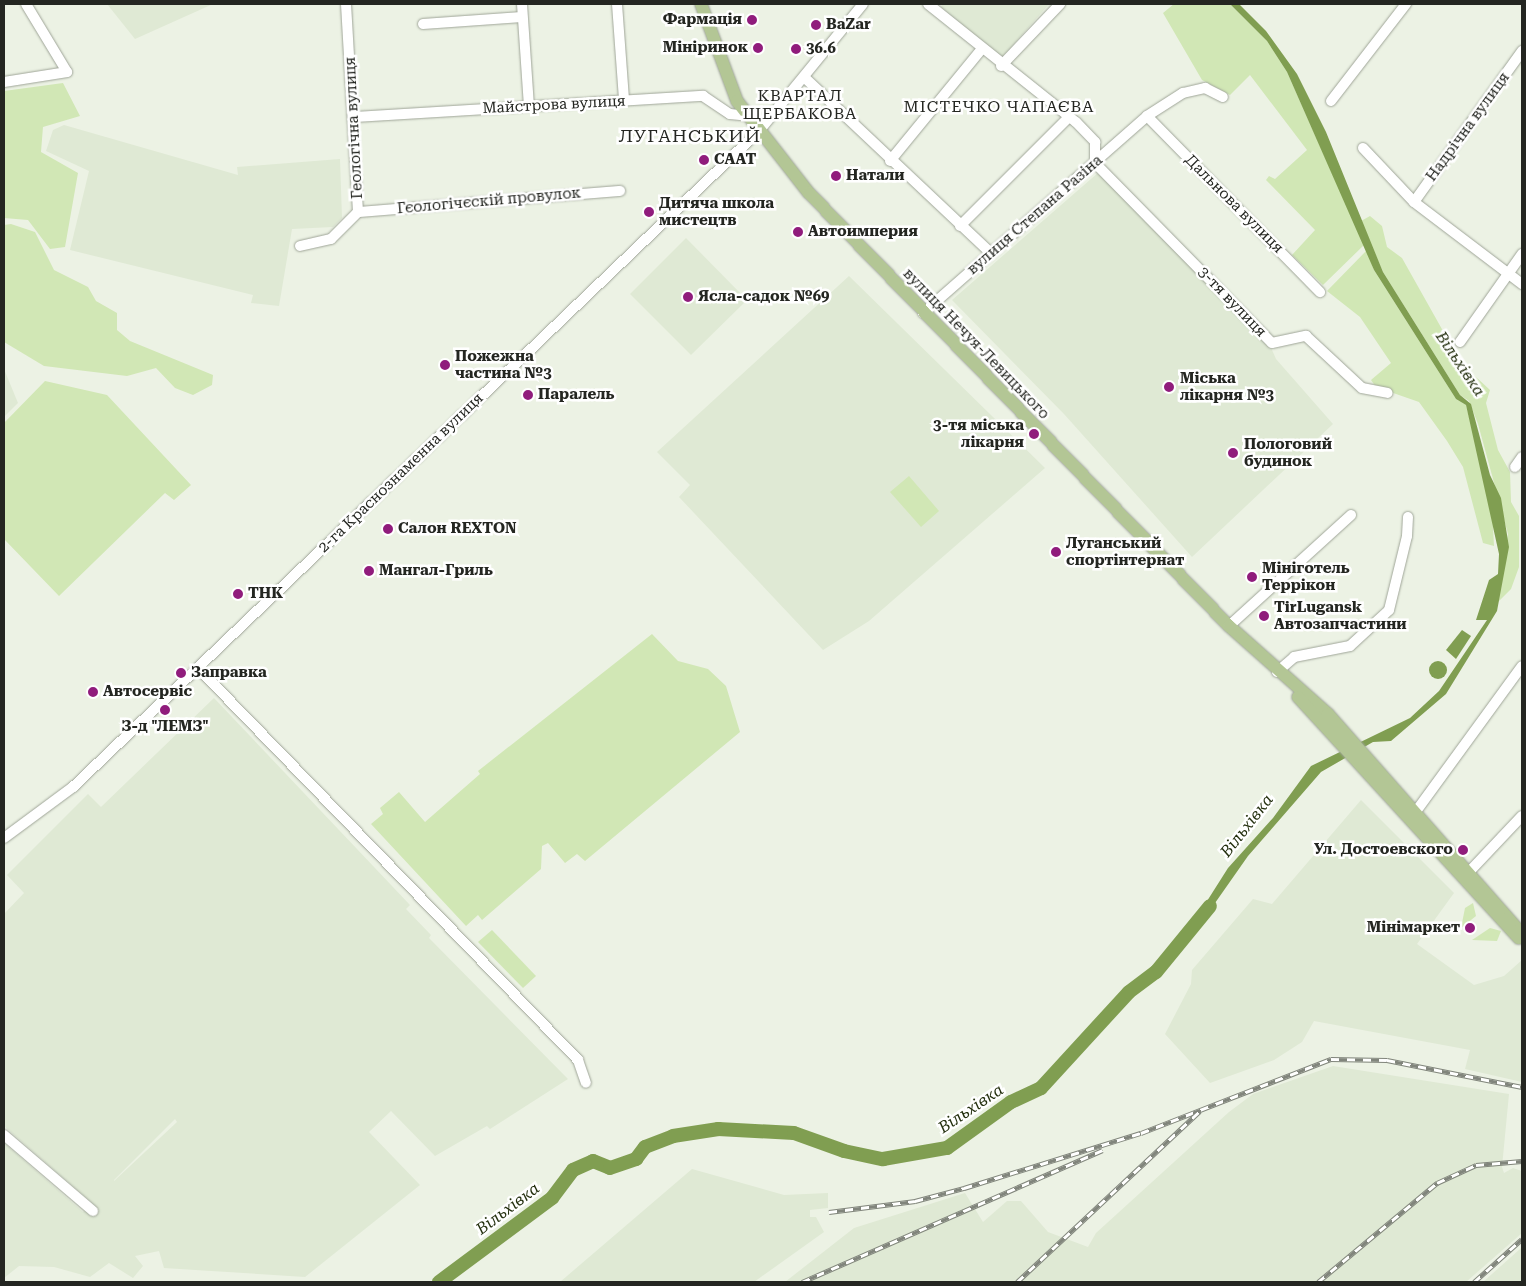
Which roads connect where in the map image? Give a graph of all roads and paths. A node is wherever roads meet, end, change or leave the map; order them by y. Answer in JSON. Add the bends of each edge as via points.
{"nodes":[{"id":1,"x":26,"y":4,"type":"edge"},
{"id":2,"x":346,"y":4,"type":"edge"},
{"id":3,"x":522,"y":4,"type":"edge"},
{"id":4,"x":616,"y":4,"type":"edge"},
{"id":5,"x":702,"y":4,"type":"edge"},
{"id":6,"x":863,"y":4,"type":"edge"},
{"id":7,"x":928,"y":4,"type":"edge"},
{"id":8,"x":1060,"y":4,"type":"edge"},
{"id":9,"x":1406,"y":4,"type":"edge"},
{"id":10,"x":522,"y":17,"type":"junction"},
{"id":11,"x":423,"y":24,"type":"dead end"},
{"id":12,"x":980,"y":50,"type":"junction"},
{"id":13,"x":1522,"y":51,"type":"edge"},
{"id":14,"x":1001,"y":66,"type":"junction"},
{"id":15,"x":804,"y":77,"type":"junction"},
{"id":16,"x":4,"y":82,"type":"edge"},
{"id":17,"x":1223,"y":97,"type":"dead end"},
{"id":18,"x":624,"y":100,"type":"junction"},
{"id":19,"x":1331,"y":101,"type":"dead end"},
{"id":20,"x":529,"y":106,"type":"junction"},
{"id":21,"x":748,"y":116,"type":"junction"},
{"id":22,"x":1147,"y":116,"type":"junction"},
{"id":23,"x":355,"y":117,"type":"junction"},
{"id":24,"x":1067,"y":119,"type":"junction"},
{"id":25,"x":759,"y":131,"type":"junction"},
{"id":26,"x":1363,"y":148,"type":"dead end"},
{"id":27,"x":890,"y":161,"type":"junction"},
{"id":28,"x":1095,"y":163,"type":"junction"},
{"id":29,"x":620,"y":191,"type":"dead end"},
{"id":30,"x":1414,"y":202,"type":"junction"},
{"id":31,"x":358,"y":212,"type":"junction"},
{"id":32,"x":960,"y":226,"type":"junction"},
{"id":33,"x":300,"y":246,"type":"dead end"},
{"id":34,"x":991,"y":254,"type":"junction"},
{"id":35,"x":1522,"y":254,"type":"edge"},
{"id":36,"x":1508,"y":274,"type":"junction"},
{"id":37,"x":1522,"y":284,"type":"edge"},
{"id":38,"x":1320,"y":292,"type":"dead end"},
{"id":39,"x":923,"y":313,"type":"junction"},
{"id":40,"x":1460,"y":342,"type":"dead end"},
{"id":41,"x":1388,"y":392,"type":"dead end"},
{"id":42,"x":1522,"y":457,"type":"edge"},
{"id":43,"x":1515,"y":467,"type":"dead end"},
{"id":44,"x":1351,"y":515,"type":"dead end"},
{"id":45,"x":1408,"y":517,"type":"dead end"},
{"id":46,"x":1229,"y":626,"type":"junction"},
{"id":47,"x":1522,"y":666,"type":"edge"},
{"id":48,"x":198,"y":668,"type":"junction"},
{"id":49,"x":1277,"y":672,"type":"junction"},
{"id":50,"x":1373,"y":771,"type":"junction"},
{"id":51,"x":1417,"y":810,"type":"junction"},
{"id":52,"x":1522,"y":816,"type":"edge"},
{"id":53,"x":4,"y":838,"type":"edge"},
{"id":54,"x":1469,"y":872,"type":"junction"},
{"id":55,"x":1522,"y":934,"type":"edge"},
{"id":56,"x":1522,"y":940,"type":"edge"},
{"id":57,"x":586,"y":1082,"type":"dead end"},
{"id":58,"x":4,"y":1135,"type":"edge"},
{"id":59,"x":93,"y":1211,"type":"dead end"}],
"edges":[{"from":1,"to":16,"type":"street","via":[[67,72]]},
{"from":2,"to":23,"type":"street","name":"Геологічна вулиця"},
{"from":3,"to":10,"type":"street"},
{"from":4,"to":18,"type":"street"},
{"from":5,"to":21,"type":"main road","name":"вулиця Нечуя-Левицького","via":[[719,62]]},
{"from":6,"to":15,"type":"street","name":"2-га Краснознаменна вулиця"},
{"from":7,"to":12,"type":"street"},
{"from":8,"to":14,"type":"street"},
{"from":9,"to":19,"type":"street"},
{"from":10,"to":11,"type":"street"},
{"from":10,"to":20,"type":"street"},
{"from":12,"to":14,"type":"street"},
{"from":12,"to":27,"type":"street"},
{"from":13,"to":30,"type":"street","name":"Надрічна вулиця"},
{"from":14,"to":24,"type":"street"},
{"from":15,"to":25,"type":"street","name":"2-га Краснознаменна вулиця"},
{"from":15,"to":27,"type":"street"},
{"from":17,"to":22,"type":"street","name":"вулиця Степана Разіна","via":[[1206,88],[1183,93]]},
{"from":18,"to":20,"type":"street","name":"Майстрова вулиця"},
{"from":18,"to":21,"type":"street","name":"Майстрова вулиця","via":[[703,96],[730,114]]},
{"from":20,"to":23,"type":"street","name":"Майстрова вулиця"},
{"from":21,"to":25,"type":"main road","name":"вулиця Нечуя-Левицького"},
{"from":22,"to":28,"type":"street","name":"вулиця Степана Разіна"},
{"from":22,"to":38,"type":"street","name":"Дальнова вулиця"},
{"from":23,"to":31,"type":"street","name":"Геологічна вулиця"},
{"from":24,"to":28,"type":"street","via":[[1076,122],[1096,142]]},
{"from":24,"to":32,"type":"street"},
{"from":25,"to":39,"type":"main road","name":"вулиця Нечуя-Левицького","via":[[809,193]]},
{"from":25,"to":48,"type":"street","name":"2-га Краснознаменна вулиця"},
{"from":26,"to":30,"type":"street"},
{"from":27,"to":32,"type":"street"},
{"from":28,"to":34,"type":"street","name":"вулиця Степана Разіна"},
{"from":28,"to":41,"type":"street","name":"3-тя вулиця","via":[[1272,343],[1306,336],[1362,388]]},
{"from":29,"to":31,"type":"street","name":"Гєологічєскій провулок"},
{"from":30,"to":36,"type":"street"},
{"from":31,"to":33,"type":"street","name":"Геологічна вулиця","via":[[331,239]]},
{"from":32,"to":34,"type":"street"},
{"from":34,"to":39,"type":"street","name":"вулиця Степана Разіна"},
{"from":35,"to":36,"type":"street"},
{"from":36,"to":37,"type":"street"},
{"from":36,"to":40,"type":"street"},
{"from":39,"to":46,"type":"main road","name":"вулиця Нечуя-Левицького"},
{"from":42,"to":43,"type":"street"},
{"from":44,"to":46,"type":"street"},
{"from":45,"to":49,"type":"street","via":[[1407,536],[1389,610],[1350,646],[1294,656]]},
{"from":46,"to":49,"type":"main road","name":"вулиця Нечуя-Левицького"},
{"from":47,"to":51,"type":"street"},
{"from":48,"to":53,"type":"street","name":"2-га Краснознаменна вулиця","via":[[73,787]]},
{"from":48,"to":57,"type":"street","via":[[578,1060]]},
{"from":49,"to":50,"type":"main road","name":"вулиця Нечуя-Левицького"},
{"from":50,"to":51,"type":"main road"},
{"from":50,"to":56,"type":"main road"},
{"from":51,"to":54,"type":"main road"},
{"from":52,"to":54,"type":"street"},
{"from":54,"to":55,"type":"main road"},
{"from":58,"to":59,"type":"street"}]}
